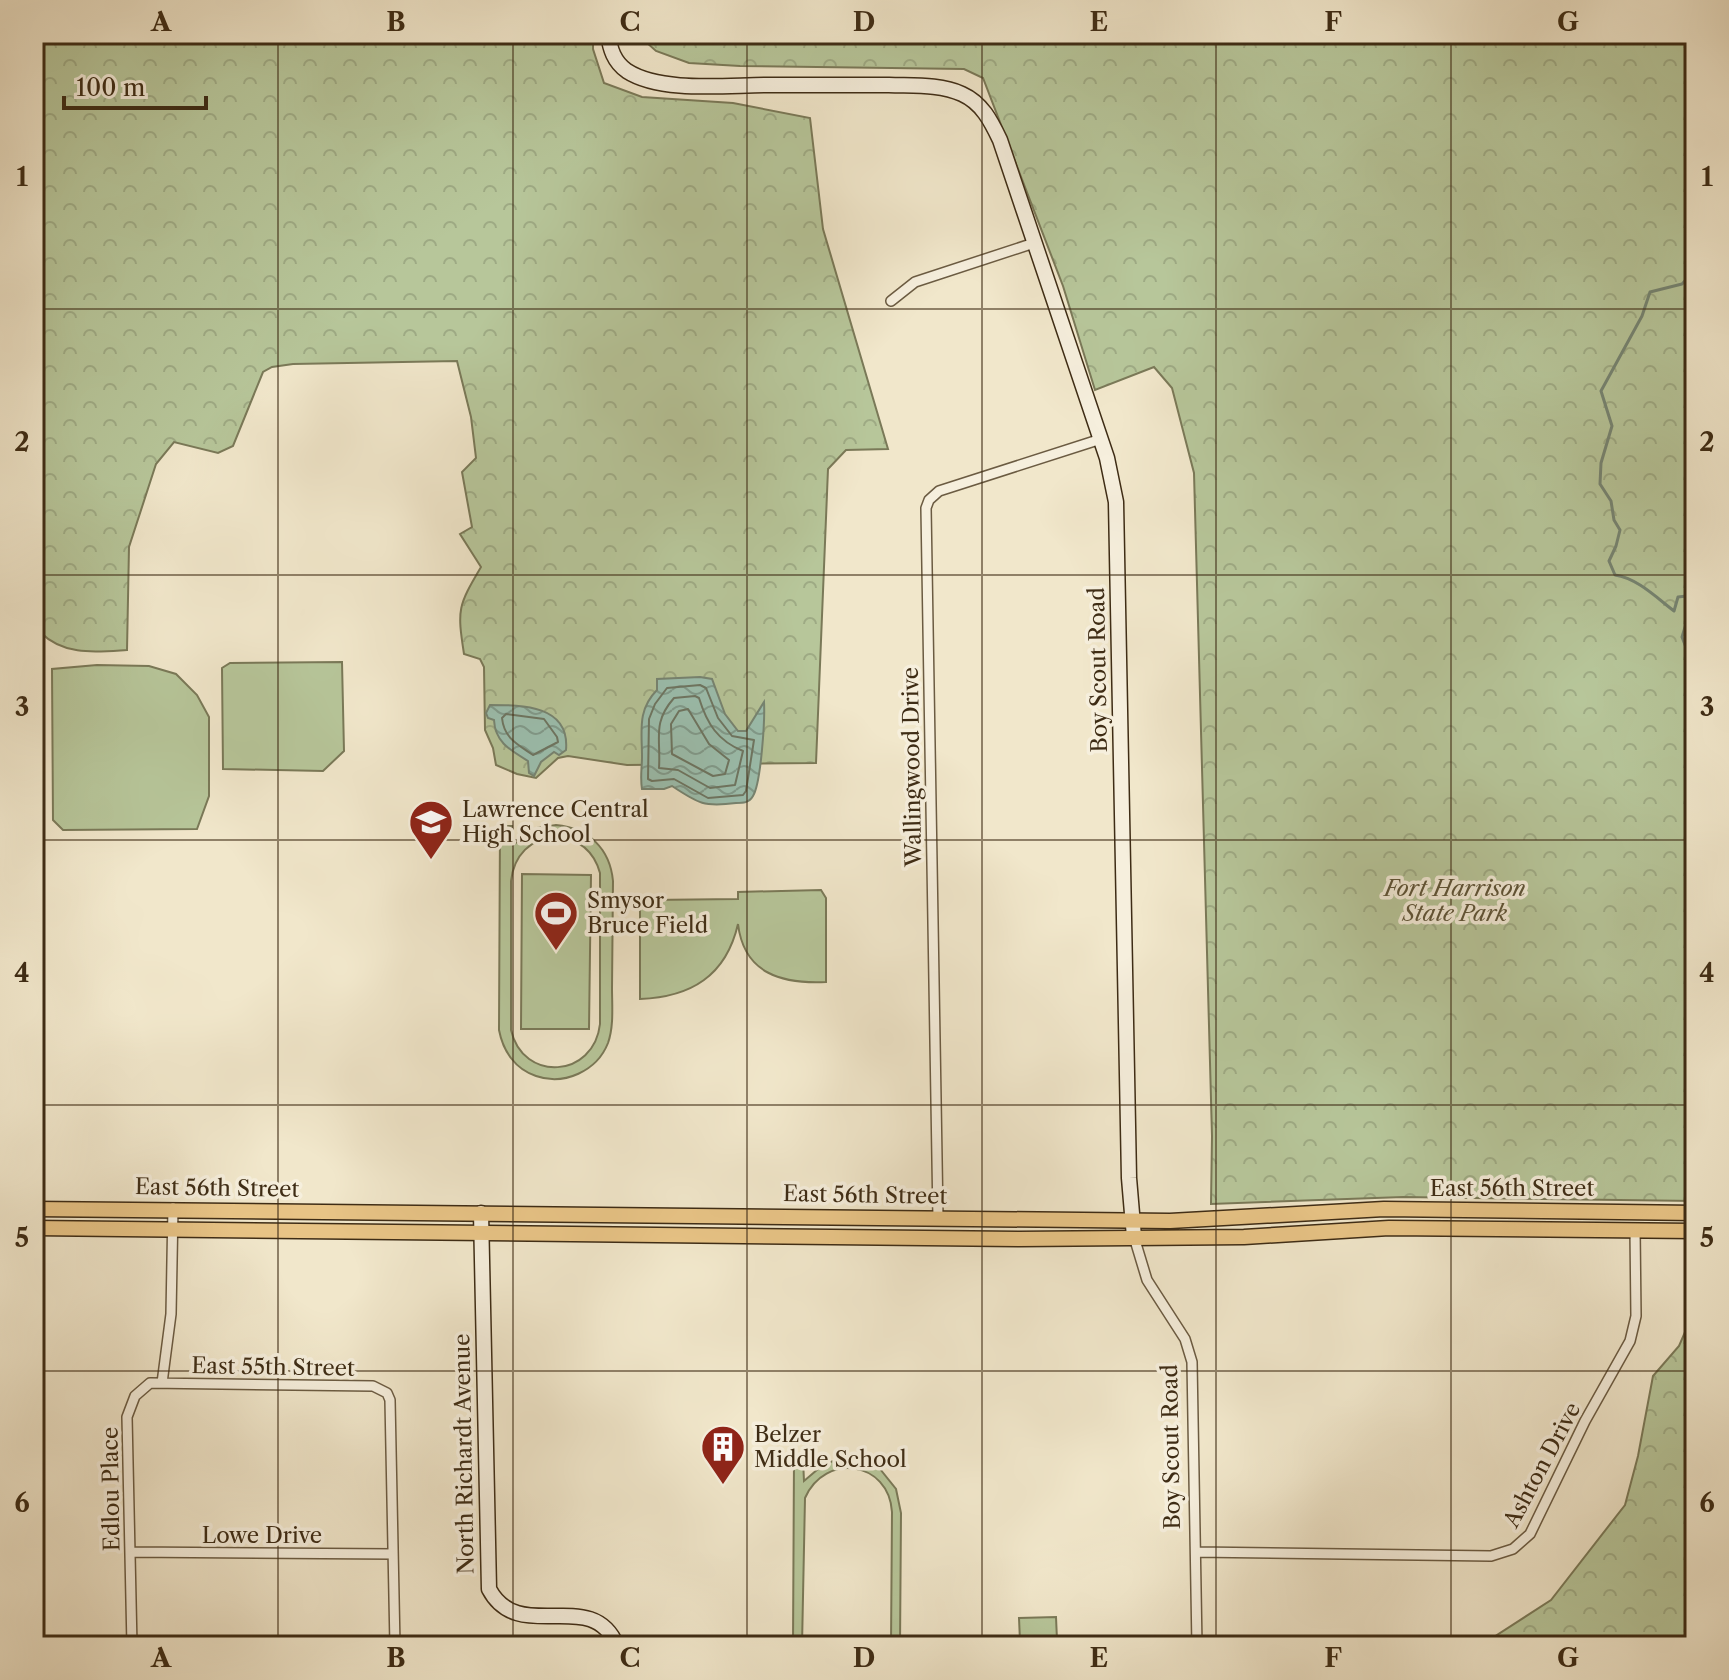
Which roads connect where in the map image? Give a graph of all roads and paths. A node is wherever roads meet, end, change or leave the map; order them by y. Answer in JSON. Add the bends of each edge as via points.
{"nodes":[{"id":1,"x":608,"y":34,"type":"edge"},
{"id":2,"x":1034,"y":243,"type":"junction"},
{"id":3,"x":891,"y":301,"type":"dead end"},
{"id":4,"x":1101,"y":439,"type":"junction"},
{"id":5,"x":34,"y":1156,"type":"edge"},
{"id":6,"x":173,"y":1208,"type":"junction"},
{"id":7,"x":34,"y":1209,"type":"edge"},
{"id":8,"x":481,"y":1213,"type":"junction"},
{"id":9,"x":1695,"y":1213,"type":"edge"},
{"id":10,"x":791,"y":1216,"type":"junction"},
{"id":11,"x":35,"y":1218,"type":"edge"},
{"id":12,"x":938,"y":1218,"type":"junction"},
{"id":13,"x":1131,"y":1219,"type":"junction"},
{"id":14,"x":34,"y":1228,"type":"edge"},
{"id":15,"x":172,"y":1230,"type":"junction"},
{"id":16,"x":1635,"y":1230,"type":"junction"},
{"id":17,"x":482,"y":1231,"type":"junction"},
{"id":18,"x":1695,"y":1231,"type":"edge"},
{"id":19,"x":791,"y":1235,"type":"junction"},
{"id":20,"x":1134,"y":1237,"type":"junction"},
{"id":21,"x":34,"y":1368,"type":"edge"},
{"id":22,"x":162,"y":1383,"type":"junction"},
{"id":23,"x":130,"y":1552,"type":"junction"},
{"id":24,"x":1196,"y":1552,"type":"junction"},
{"id":25,"x":393,"y":1554,"type":"junction"},
{"id":26,"x":132,"y":1646,"type":"edge"},
{"id":27,"x":395,"y":1646,"type":"edge"},
{"id":28,"x":617,"y":1646,"type":"edge"},
{"id":29,"x":1197,"y":1646,"type":"edge"}],
"edges":[{"from":1,"to":2,"type":"street","name":"Boy Scout Road","via":[[620,65],[662,82],[915,86],[962,94],[982,107],[1000,140]]},
{"from":2,"to":3,"type":"street","via":[[915,282]]},
{"from":2,"to":4,"type":"street","name":"Boy Scout Road"},
{"from":4,"to":12,"type":"street","name":"Wallingwood Drive","via":[[939,491],[926,508]]},
{"from":4,"to":13,"type":"street","name":"Boy Scout Road","via":[[1119,530]]},
{"from":5,"to":7,"type":"street"},
{"from":6,"to":7,"type":"main road","name":"East 56th Street"},
{"from":6,"to":8,"type":"main road","name":"East 56th Street"},
{"from":6,"to":15,"type":"street"},
{"from":7,"to":11,"type":"street"},
{"from":8,"to":10,"type":"main road","name":"East 56th Street"},
{"from":8,"to":17,"type":"street","name":"North Richardt Avenue"},
{"from":9,"to":13,"type":"main road","name":"East 56th Street","via":[[1384,1209],[1239,1219]]},
{"from":10,"to":12,"type":"main road","name":"East 56th Street"},
{"from":10,"to":19,"type":"street"},
{"from":11,"to":14,"type":"street"},
{"from":12,"to":13,"type":"main road","name":"East 56th Street"},
{"from":13,"to":20,"type":"street","name":"Boy Scout Road"},
{"from":14,"to":15,"type":"main road","name":"East 56th Street"},
{"from":14,"to":21,"type":"street"},
{"from":15,"to":17,"type":"main road","name":"East 56th Street"},
{"from":15,"to":22,"type":"street","via":[[171,1314]]},
{"from":16,"to":18,"type":"main road","name":"East 56th Street"},
{"from":16,"to":20,"type":"main road","name":"East 56th Street","via":[[1389,1228]]},
{"from":16,"to":24,"type":"street","name":"Ashton Drive","via":[[1636,1316],[1630,1341],[1532,1530],[1517,1547],[1491,1556]]},
{"from":17,"to":19,"type":"main road","name":"East 56th Street"},
{"from":17,"to":28,"type":"street","name":"North Richardt Avenue","via":[[489,1589],[502,1606],[522,1616],[595,1620]]},
{"from":19,"to":20,"type":"main road","name":"East 56th Street"},
{"from":20,"to":24,"type":"street","name":"Boy Scout Road","via":[[1147,1280],[1191,1356]]},
{"from":22,"to":23,"type":"street","name":"Edlou Place","via":[[139,1391],[127,1415]]},
{"from":22,"to":25,"type":"street","name":"East 55th Street","via":[[384,1389],[390,1400]]},
{"from":23,"to":25,"type":"street","name":"Lowe Drive"},
{"from":23,"to":26,"type":"street","name":"Edlou Place"},
{"from":24,"to":29,"type":"street","name":"Boy Scout Road"},
{"from":25,"to":27,"type":"street"}]}
